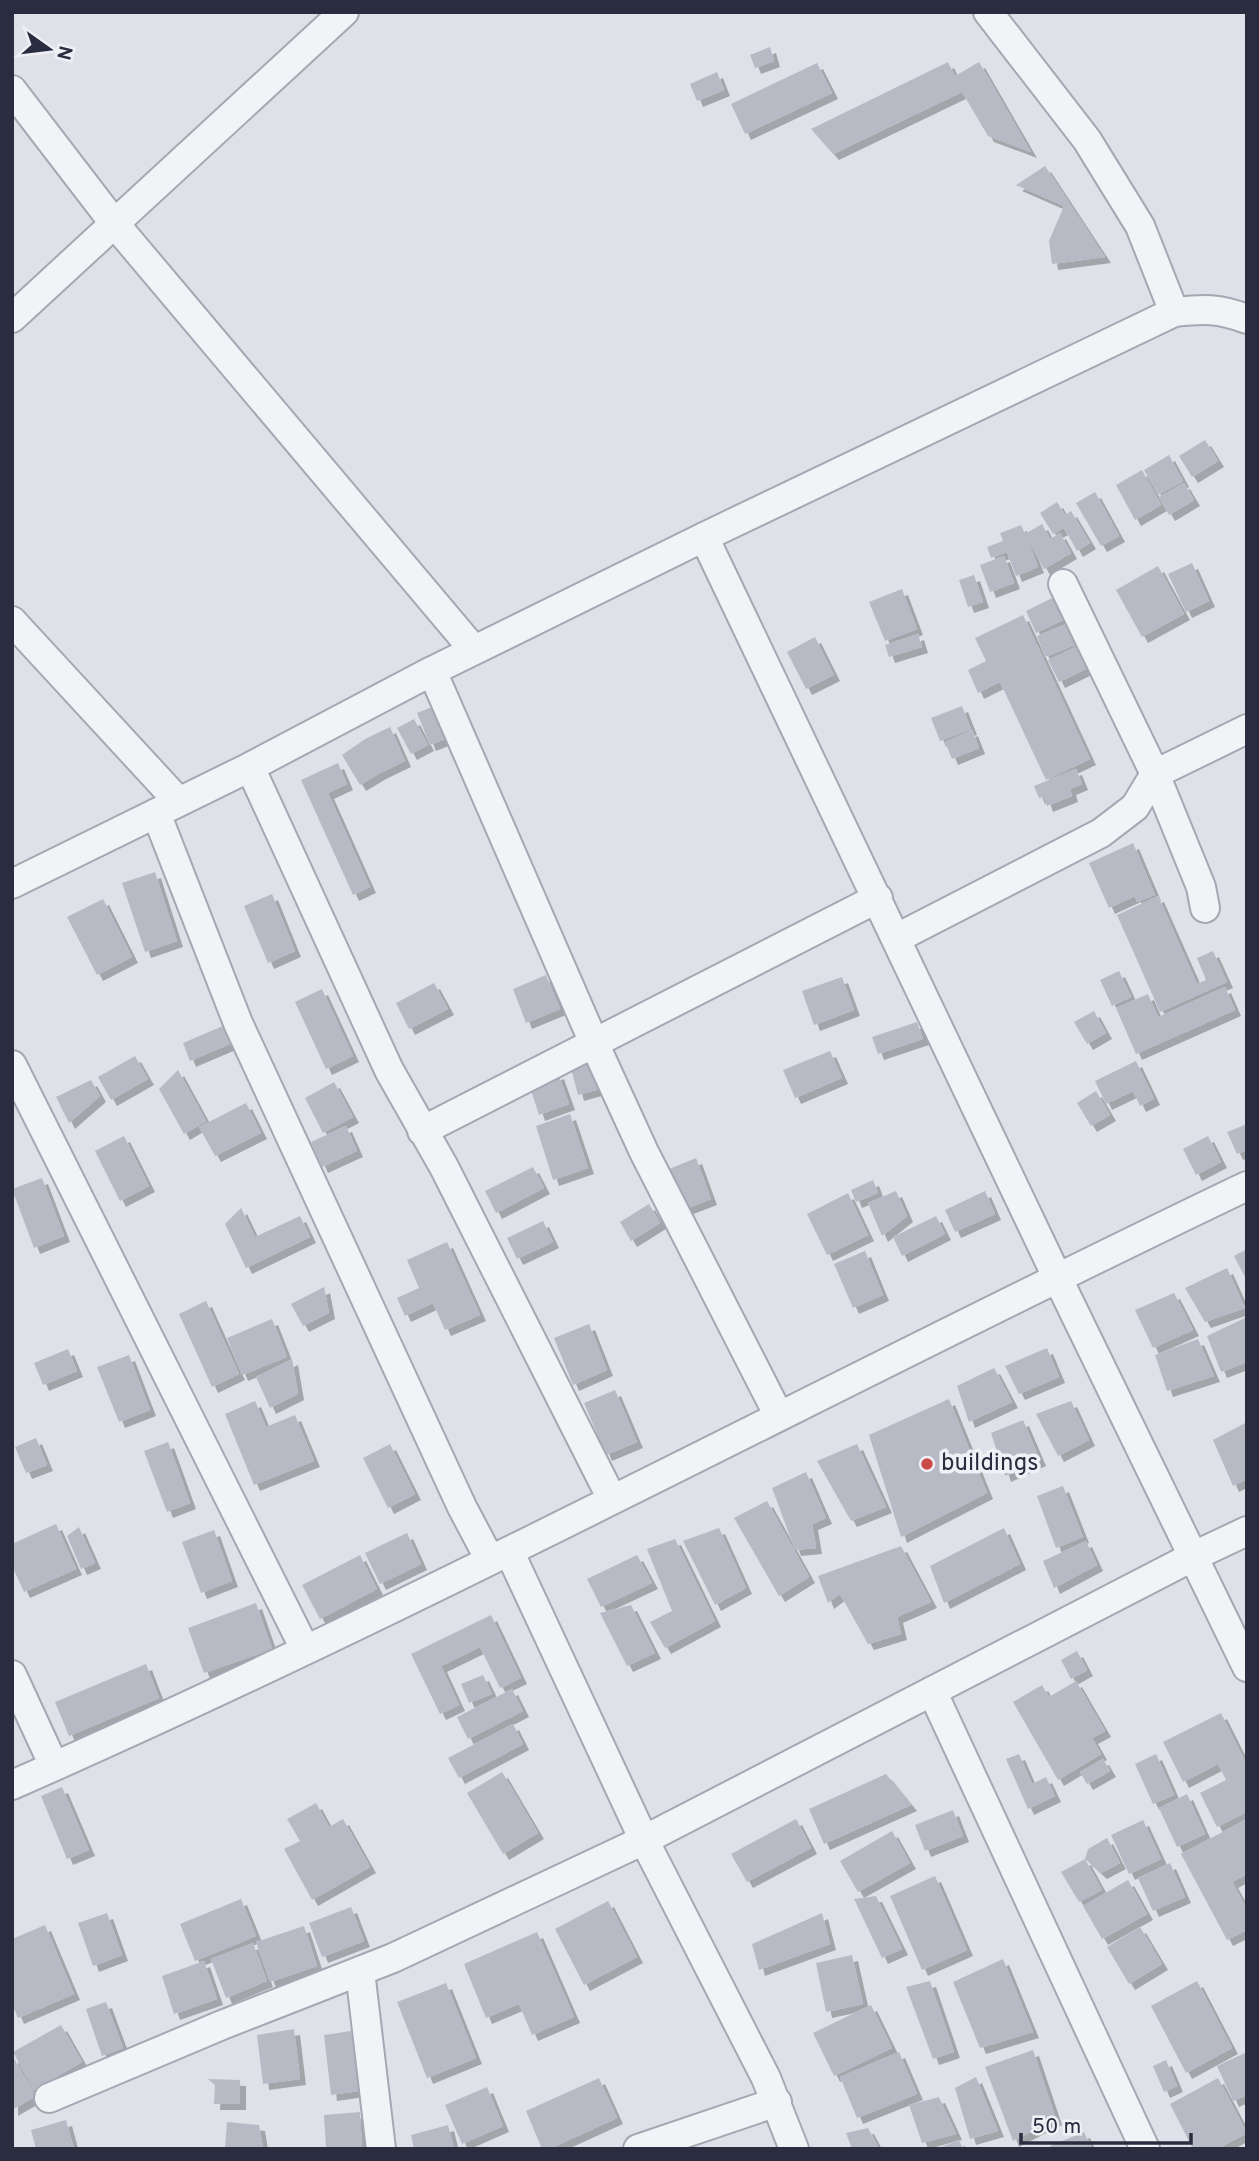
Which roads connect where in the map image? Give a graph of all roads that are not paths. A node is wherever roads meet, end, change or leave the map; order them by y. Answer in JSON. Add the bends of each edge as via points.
{"nodes":[{"id":1,"x":344,"y":12,"type":"edge"},
{"id":2,"x":988,"y":12,"type":"edge"},
{"id":3,"x":12,"y":90,"type":"edge"},
{"id":4,"x":114,"y":223,"type":"junction"},
{"id":5,"x":1174,"y":312,"type":"junction"},
{"id":6,"x":12,"y":318,"type":"edge"},
{"id":7,"x":1247,"y":319,"type":"edge"},
{"id":8,"x":704,"y":537,"type":"junction"},
{"id":9,"x":1063,"y":584,"type":"dead end"},
{"id":10,"x":12,"y":621,"type":"edge"},
{"id":11,"x":474,"y":650,"type":"junction"},
{"id":12,"x":432,"y":671,"type":"junction"},
{"id":13,"x":1247,"y":729,"type":"edge"},
{"id":14,"x":250,"y":766,"type":"junction"},
{"id":15,"x":1155,"y":774,"type":"junction"},
{"id":16,"x":167,"y":807,"type":"junction"},
{"id":17,"x":12,"y":884,"type":"edge"},
{"id":18,"x":878,"y":898,"type":"junction"},
{"id":19,"x":1205,"y":908,"type":"dead end"},
{"id":20,"x":897,"y":938,"type":"junction"},
{"id":21,"x":594,"y":1043,"type":"junction"},
{"id":22,"x":12,"y":1065,"type":"edge"},
{"id":23,"x":422,"y":1131,"type":"junction"},
{"id":24,"x":1247,"y":1186,"type":"edge"},
{"id":25,"x":1057,"y":1277,"type":"junction"},
{"id":26,"x":779,"y":1416,"type":"junction"},
{"id":27,"x":612,"y":1499,"type":"junction"},
{"id":28,"x":1247,"y":1531,"type":"edge"},
{"id":29,"x":500,"y":1555,"type":"junction"},
{"id":30,"x":1194,"y":1556,"type":"junction"},
{"id":31,"x":305,"y":1649,"type":"junction"},
{"id":32,"x":1247,"y":1667,"type":"edge"},
{"id":33,"x":12,"y":1675,"type":"edge"},
{"id":34,"x":932,"y":1691,"type":"junction"},
{"id":35,"x":54,"y":1766,"type":"junction"},
{"id":36,"x":12,"y":1784,"type":"edge"},
{"id":37,"x":644,"y":1840,"type":"junction"},
{"id":38,"x":360,"y":1971,"type":"junction"},
{"id":39,"x":49,"y":2098,"type":"dead end"},
{"id":40,"x":777,"y":2102,"type":"junction"},
{"id":41,"x":381,"y":2149,"type":"edge"},
{"id":42,"x":638,"y":2149,"type":"edge"},
{"id":43,"x":794,"y":2149,"type":"edge"},
{"id":44,"x":1146,"y":2149,"type":"edge"}],
"edges":[{"from":1,"to":4,"type":"street"},
{"from":2,"to":5,"type":"street","via":[[1087,140],[1140,226]]},
{"from":3,"to":4,"type":"street"},
{"from":4,"to":6,"type":"street"},
{"from":4,"to":11,"type":"street"},
{"from":5,"to":7,"type":"street","via":[[1207,309]]},
{"from":5,"to":8,"type":"street"},
{"from":8,"to":11,"type":"street"},
{"from":8,"to":18,"type":"street"},
{"from":9,"to":15,"type":"street"},
{"from":10,"to":16,"type":"street"},
{"from":11,"to":12,"type":"street"},
{"from":12,"to":14,"type":"street"},
{"from":12,"to":21,"type":"street"},
{"from":13,"to":15,"type":"street"},
{"from":14,"to":16,"type":"street"},
{"from":14,"to":23,"type":"street","via":[[389,1070]]},
{"from":15,"to":19,"type":"street","via":[[1201,887]]},
{"from":15,"to":20,"type":"street","via":[[1135,807],[1101,833]]},
{"from":16,"to":17,"type":"street"},
{"from":16,"to":29,"type":"street","via":[[238,1023],[462,1507]]},
{"from":18,"to":20,"type":"street"},
{"from":18,"to":21,"type":"street"},
{"from":20,"to":25,"type":"street"},
{"from":21,"to":23,"type":"street"},
{"from":21,"to":26,"type":"street","via":[[644,1152]]},
{"from":22,"to":31,"type":"street"},
{"from":23,"to":27,"type":"street"},
{"from":24,"to":25,"type":"street"},
{"from":25,"to":26,"type":"street"},
{"from":25,"to":30,"type":"street"},
{"from":26,"to":27,"type":"street"},
{"from":27,"to":29,"type":"street"},
{"from":28,"to":30,"type":"street"},
{"from":29,"to":31,"type":"street"},
{"from":29,"to":37,"type":"street"},
{"from":30,"to":32,"type":"street"},
{"from":30,"to":34,"type":"street"},
{"from":31,"to":35,"type":"street"},
{"from":33,"to":35,"type":"street"},
{"from":34,"to":37,"type":"street"},
{"from":34,"to":44,"type":"street"},
{"from":35,"to":36,"type":"street"},
{"from":37,"to":38,"type":"street"},
{"from":37,"to":40,"type":"street"},
{"from":38,"to":39,"type":"street"},
{"from":38,"to":41,"type":"street"},
{"from":40,"to":42,"type":"street"},
{"from":40,"to":43,"type":"street"}]}
